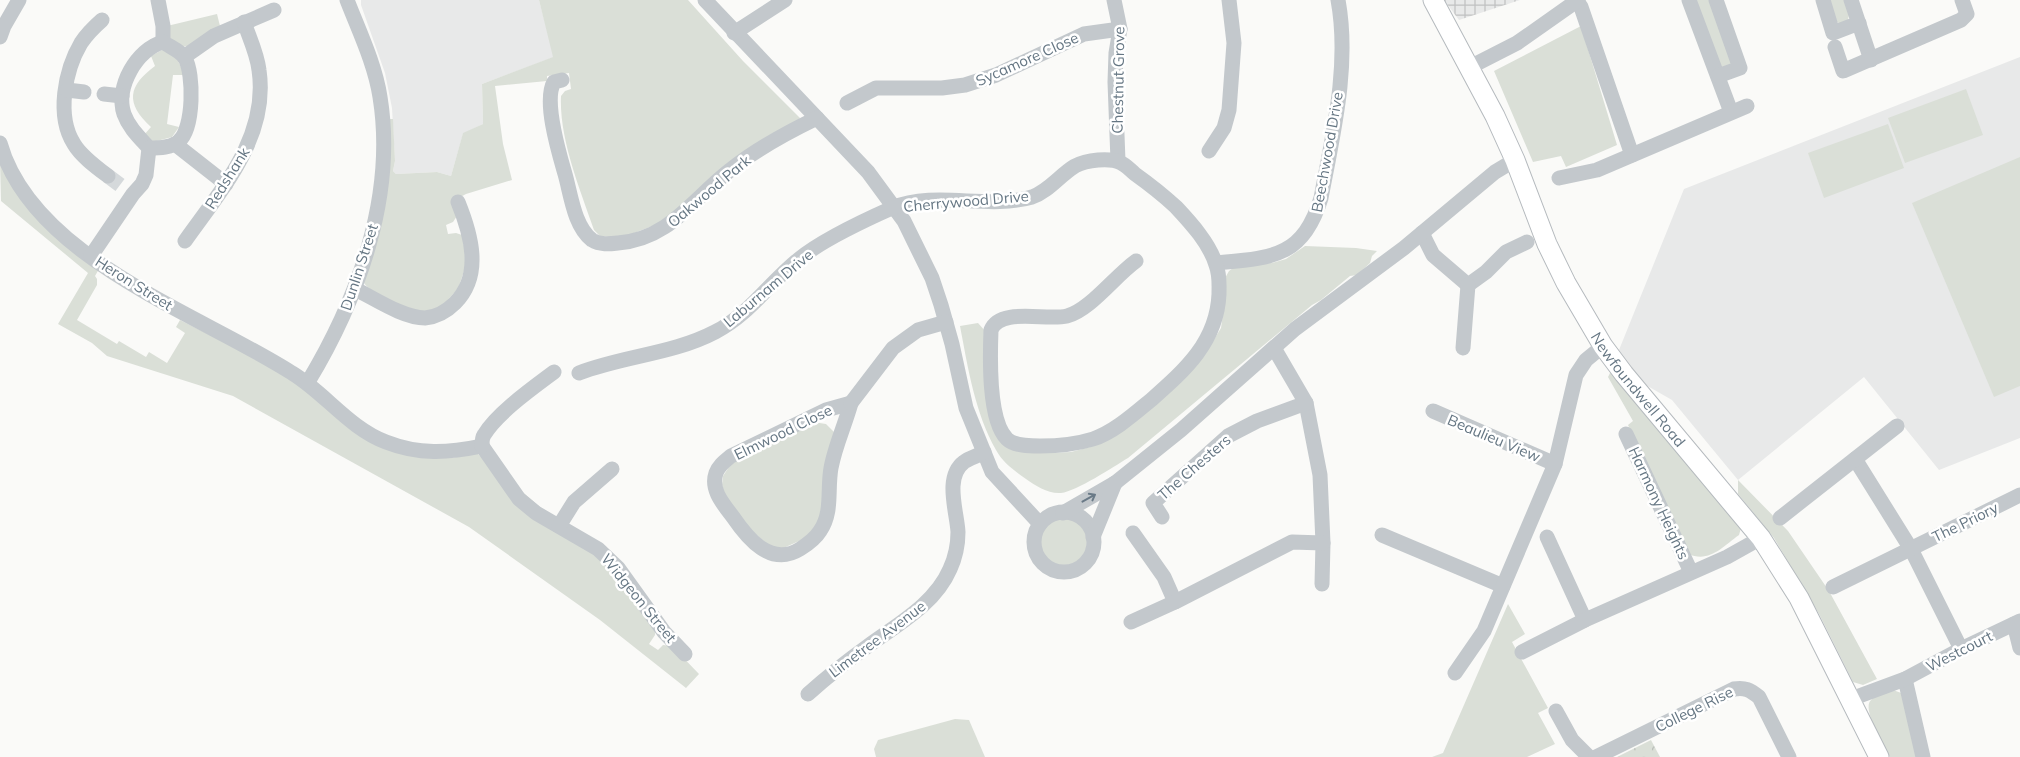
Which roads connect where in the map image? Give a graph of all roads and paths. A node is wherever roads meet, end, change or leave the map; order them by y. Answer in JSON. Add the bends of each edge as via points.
{"nodes":[{"id":1,"x":19,"y":0,"type":"edge"},
{"id":2,"x":158,"y":0,"type":"edge"},
{"id":3,"x":347,"y":0,"type":"edge"},
{"id":4,"x":704,"y":0,"type":"edge"},
{"id":5,"x":785,"y":0,"type":"edge"},
{"id":6,"x":1114,"y":0,"type":"edge"},
{"id":7,"x":1229,"y":0,"type":"edge"},
{"id":8,"x":1338,"y":0,"type":"edge"},
{"id":9,"x":1433,"y":0,"type":"edge"},
{"id":10,"x":1578,"y":0,"type":"edge"},
{"id":11,"x":1689,"y":0,"type":"edge"},
{"id":12,"x":1716,"y":0,"type":"edge"},
{"id":13,"x":1823,"y":0,"type":"edge"},
{"id":14,"x":1851,"y":0,"type":"edge"},
{"id":15,"x":1962,"y":0,"type":"edge"},
{"id":16,"x":274,"y":10,"type":"dead end"},
{"id":17,"x":102,"y":20,"type":"dead end"},
{"id":18,"x":244,"y":22,"type":"junction"},
{"id":19,"x":1859,"y":23,"type":"junction"},
{"id":20,"x":1120,"y":29,"type":"junction"},
{"id":21,"x":734,"y":33,"type":"junction"},
{"id":22,"x":0,"y":37,"type":"edge"},
{"id":23,"x":163,"y":42,"type":"junction"},
{"id":24,"x":1834,"y":46,"type":"dead end"},
{"id":25,"x":184,"y":57,"type":"junction"},
{"id":26,"x":1871,"y":60,"type":"junction"},
{"id":27,"x":1470,"y":67,"type":"junction"},
{"id":28,"x":1718,"y":76,"type":"junction"},
{"id":29,"x":562,"y":80,"type":"dead end"},
{"id":30,"x":67,"y":90,"type":"junction"},
{"id":31,"x":84,"y":92,"type":"dead end"},
{"id":32,"x":104,"y":94,"type":"dead end"},
{"id":33,"x":122,"y":96,"type":"junction"},
{"id":34,"x":847,"y":103,"type":"dead end"},
{"id":35,"x":1747,"y":106,"type":"dead end"},
{"id":36,"x":1731,"y":112,"type":"junction"},
{"id":37,"x":816,"y":118,"type":"junction"},
{"id":38,"x":0,"y":143,"type":"edge"},
{"id":39,"x":175,"y":144,"type":"junction"},
{"id":40,"x":149,"y":148,"type":"junction"},
{"id":41,"x":1209,"y":151,"type":"dead end"},
{"id":42,"x":1632,"y":155,"type":"junction"},
{"id":43,"x":1515,"y":160,"type":"junction"},
{"id":44,"x":1118,"y":162,"type":"junction"},
{"id":45,"x":108,"y":176,"type":"tunnel mouth"},
{"id":46,"x":1560,"y":178,"type":"dead end"},
{"id":47,"x":226,"y":184,"type":"junction"},
{"id":48,"x":458,"y":202,"type":"dead end"},
{"id":49,"x":894,"y":207,"type":"junction"},
{"id":50,"x":1422,"y":232,"type":"junction"},
{"id":51,"x":185,"y":241,"type":"dead end"},
{"id":52,"x":1527,"y":242,"type":"dead end"},
{"id":53,"x":90,"y":256,"type":"junction"},
{"id":54,"x":1136,"y":261,"type":"dead end"},
{"id":55,"x":1216,"y":263,"type":"junction"},
{"id":56,"x":1468,"y":285,"type":"junction"},
{"id":57,"x":354,"y":288,"type":"junction"},
{"id":58,"x":946,"y":322,"type":"junction"},
{"id":59,"x":1603,"y":346,"type":"junction"},
{"id":60,"x":1274,"y":348,"type":"junction"},
{"id":61,"x":1463,"y":348,"type":"dead end"},
{"id":62,"x":554,"y":372,"type":"dead end"},
{"id":63,"x":579,"y":373,"type":"dead end"},
{"id":64,"x":308,"y":382,"type":"junction"},
{"id":65,"x":851,"y":403,"type":"junction"},
{"id":66,"x":1306,"y":403,"type":"junction"},
{"id":67,"x":1433,"y":411,"type":"dead end"},
{"id":68,"x":1897,"y":426,"type":"dead end"},
{"id":69,"x":1626,"y":434,"type":"dead end"},
{"id":70,"x":482,"y":446,"type":"junction"},
{"id":71,"x":984,"y":452,"type":"junction"},
{"id":72,"x":1855,"y":460,"type":"junction"},
{"id":73,"x":1555,"y":464,"type":"junction"},
{"id":74,"x":612,"y":469,"type":"dead end"},
{"id":75,"x":1115,"y":483,"type":"junction"},
{"id":76,"x":2020,"y":495,"type":"edge"},
{"id":77,"x":1063,"y":513,"type":"junction"},
{"id":78,"x":1162,"y":517,"type":"dead end"},
{"id":79,"x":1780,"y":518,"type":"dead end"},
{"id":80,"x":1040,"y":524,"type":"junction"},
{"id":81,"x":559,"y":526,"type":"junction"},
{"id":82,"x":1133,"y":533,"type":"dead end"},
{"id":83,"x":1382,"y":535,"type":"dead end"},
{"id":84,"x":1093,"y":537,"type":"junction"},
{"id":85,"x":1547,"y":538,"type":"dead end"},
{"id":86,"x":1761,"y":538,"type":"junction"},
{"id":87,"x":1323,"y":543,"type":"junction"},
{"id":88,"x":1911,"y":549,"type":"junction"},
{"id":89,"x":1691,"y":572,"type":"junction"},
{"id":90,"x":1322,"y":584,"type":"dead end"},
{"id":91,"x":1503,"y":586,"type":"junction"},
{"id":92,"x":1833,"y":587,"type":"dead end"},
{"id":93,"x":1175,"y":602,"type":"junction"},
{"id":94,"x":1585,"y":620,"type":"junction"},
{"id":95,"x":1131,"y":622,"type":"dead end"},
{"id":96,"x":2017,"y":623,"type":"edge"},
{"id":97,"x":1962,"y":648,"type":"junction"},
{"id":98,"x":2020,"y":648,"type":"edge"},
{"id":99,"x":1522,"y":652,"type":"dead end"},
{"id":100,"x":685,"y":654,"type":"dead end"},
{"id":101,"x":1455,"y":673,"type":"dead end"},
{"id":102,"x":1905,"y":679,"type":"junction"},
{"id":103,"x":808,"y":694,"type":"dead end"},
{"id":104,"x":1852,"y":699,"type":"junction"},
{"id":105,"x":1556,"y":711,"type":"dead end"},
{"id":106,"x":1589,"y":757,"type":"edge"},
{"id":107,"x":1596,"y":757,"type":"edge"},
{"id":108,"x":1789,"y":757,"type":"edge"},
{"id":109,"x":1879,"y":757,"type":"edge"},
{"id":110,"x":1923,"y":757,"type":"edge"}],
"edges":[{"from":1,"to":22,"type":"street"},
{"from":2,"to":23,"type":"street"},
{"from":3,"to":57,"type":"street","name":"Dunlin Street","via":[[373,70],[384,132],[376,214],[369,247]]},
{"from":4,"to":21,"type":"street"},
{"from":5,"to":21,"type":"street"},
{"from":6,"to":20,"type":"street","name":"Chestnut Grove"},
{"from":7,"to":41,"type":"street","via":[[1234,43],[1229,110],[1224,128]]},
{"from":8,"to":55,"type":"street","name":"Beechwood Drive","via":[[1343,39],[1342,68],[1315,219],[1300,240],[1277,254]]},
{"from":9,"to":27,"type":"main road","name":"Newfoundwell Road"},
{"from":10,"to":27,"type":"street","via":[[1517,43]]},
{"from":10,"to":42,"type":"street"},
{"from":11,"to":28,"type":"street"},
{"from":12,"to":28,"type":"street","via":[[1740,68]]},
{"from":13,"to":19,"type":"street","via":[[1834,32]]},
{"from":14,"to":19,"type":"street"},
{"from":15,"to":26,"type":"street","via":[[1967,14],[1961,20]]},
{"from":16,"to":18,"type":"street"},
{"from":17,"to":30,"type":"street","via":[[80,44]]},
{"from":18,"to":25,"type":"street","via":[[214,36]]},
{"from":18,"to":47,"type":"street","name":"Redshank","via":[[259,69],[260,92],[249,143]]},
{"from":19,"to":26,"type":"street"},
{"from":20,"to":34,"type":"street","name":"Sycamore Close","via":[[1084,34],[996,75],[965,85],[876,88]]},
{"from":20,"to":44,"type":"street","name":"Chestnut Grove","via":[[1115,82]]},
{"from":21,"to":37,"type":"street"},
{"from":23,"to":25,"type":"street"},
{"from":23,"to":33,"type":"street","via":[[139,58],[126,79]]},
{"from":24,"to":26,"type":"street","via":[[1843,71]]},
{"from":25,"to":39,"type":"street","via":[[192,86],[188,124],[181,140]]},
{"from":27,"to":43,"type":"main road","name":"Newfoundwell Road"},
{"from":28,"to":36,"type":"street"},
{"from":29,"to":37,"type":"street","name":"Oakwood Park","via":[[554,82],[550,100],[564,170],[585,232],[594,241],[605,244],[656,234],[730,170],[770,142]]},
{"from":30,"to":31,"type":"street"},
{"from":30,"to":45,"type":"street","via":[[64,106],[74,144]]},
{"from":32,"to":33,"type":"street"},
{"from":33,"to":40,"type":"street","via":[[123,112],[128,122]]},
{"from":35,"to":36,"type":"street"},
{"from":36,"to":42,"type":"street"},
{"from":37,"to":49,"type":"street","via":[[868,172]]},
{"from":38,"to":53,"type":"street","name":"Heron Street","via":[[4,157],[26,196],[50,223]]},
{"from":39,"to":40,"type":"street"},
{"from":39,"to":47,"type":"street"},
{"from":40,"to":53,"type":"street","via":[[142,184],[129,191]]},
{"from":42,"to":46,"type":"street","via":[[1597,170]]},
{"from":43,"to":50,"type":"street","via":[[1495,172]]},
{"from":43,"to":59,"type":"main road","name":"Newfoundwell Road","via":[[1555,260]]},
{"from":44,"to":49,"type":"street","name":"Cherrywood Drive","via":[[1088,161],[1076,165],[1035,196],[991,202],[934,201]]},
{"from":44,"to":55,"type":"street","via":[[1146,181],[1177,209]]},
{"from":47,"to":51,"type":"street","name":"Redshank"},
{"from":48,"to":57,"type":"street","via":[[468,226],[473,253],[472,270],[459,299],[448,310],[437,316],[414,316]]},
{"from":49,"to":58,"type":"street","via":[[932,278]]},
{"from":49,"to":63,"type":"street","name":"Laburnam Drive","via":[[809,251],[755,304],[715,332]]},
{"from":50,"to":56,"type":"street","via":[[1433,255]]},
{"from":50,"to":60,"type":"street"},
{"from":52,"to":56,"type":"street","via":[[1506,252]]},
{"from":53,"to":64,"type":"street","name":"Heron Street","via":[[133,285]]},
{"from":54,"to":55,"type":"street","via":[[1078,312],[1058,318],[1008,317],[993,324],[990,341],[993,408],[998,426],[1010,442],[1043,446],[1093,439],[1136,413],[1166,387],[1192,361],[1212,330],[1218,300]]},
{"from":56,"to":61,"type":"street"},
{"from":57,"to":64,"type":"street","name":"Dunlin Street","via":[[338,329]]},
{"from":58,"to":65,"type":"street","name":"Elmwood Close","via":[[918,330],[893,348]]},
{"from":58,"to":71,"type":"street","via":[[966,408]]},
{"from":59,"to":73,"type":"street","name":"Beaulieu View","via":[[1586,360],[1576,375]]},
{"from":59,"to":86,"type":"main road","name":"Newfoundwell Road"},
{"from":60,"to":66,"type":"street"},
{"from":60,"to":75,"type":"street"},
{"from":62,"to":70,"type":"street","via":[[504,413],[483,436]]},
{"from":64,"to":70,"type":"street","name":"Heron Street","via":[[351,421],[384,442],[430,452]]},
{"from":65,"to":65,"type":"street","name":"Elmwood Close","via":[[831,467],[829,513],[820,531],[797,551],[782,555],[760,548],[746,536],[718,495],[715,483],[720,465],[731,456],[826,410]]},
{"from":66,"to":78,"type":"street","name":"The Chesters","via":[[1257,421],[1228,436],[1149,496]]},
{"from":66,"to":87,"type":"street","via":[[1320,475]]},
{"from":67,"to":73,"type":"street","name":"Beaulieu View"},
{"from":68,"to":72,"type":"street"},
{"from":69,"to":89,"type":"street","name":"Harmony Heights"},
{"from":70,"to":81,"type":"street","name":"Widgeon Street","via":[[519,499]]},
{"from":71,"to":80,"type":"street","via":[[992,472]]},
{"from":71,"to":103,"type":"street","name":"Limetree Avenue","via":[[963,463],[956,471],[953,483],[957,553],[938,590]]},
{"from":72,"to":79,"type":"street"},
{"from":72,"to":88,"type":"street"},
{"from":73,"to":91,"type":"street","name":"Beaulieu View"},
{"from":74,"to":81,"type":"street","via":[[574,502]]},
{"from":77,"to":75,"type":"street","one_way":true},
{"from":75,"to":84,"type":"street"},
{"from":76,"to":88,"type":"street","name":"The Priory"},
{"from":77,"to":80,"type":"street","via":[[1047,517]]},
{"from":77,"to":84,"type":"street","via":[[1074,514],[1086,521]]},
{"from":80,"to":84,"type":"street","via":[[1035,534],[1036,554],[1044,565],[1054,571],[1066,573],[1086,563],[1093,550]]},
{"from":81,"to":100,"type":"street","name":"Widgeon Street","via":[[598,549],[618,568],[664,632]]},
{"from":82,"to":93,"type":"street","via":[[1164,578]]},
{"from":83,"to":91,"type":"street"},
{"from":85,"to":94,"type":"street"},
{"from":86,"to":89,"type":"street","name":"Harmony Heights"},
{"from":86,"to":104,"type":"main road","name":"Newfoundwell Road","via":[[1799,598]]},
{"from":87,"to":90,"type":"street"},
{"from":87,"to":93,"type":"street","via":[[1292,542]]},
{"from":88,"to":92,"type":"street","name":"The Priory"},
{"from":88,"to":97,"type":"street"},
{"from":89,"to":94,"type":"street","name":"Harmony Heights"},
{"from":91,"to":101,"type":"street","name":"Beaulieu View","via":[[1484,631]]},
{"from":93,"to":95,"type":"street"},
{"from":94,"to":99,"type":"street","name":"Harmony Heights"},
{"from":96,"to":97,"type":"street","name":"Westcourt"},
{"from":96,"to":98,"type":"street","name":"Westcourt"},
{"from":97,"to":102,"type":"street","name":"Westcourt"},
{"from":102,"to":104,"type":"street","name":"Westcourt"},
{"from":102,"to":110,"type":"street"},
{"from":104,"to":109,"type":"main road","name":"Newfoundwell Road"},
{"from":105,"to":106,"type":"street","via":[[1572,740]]},
{"from":107,"to":108,"type":"street","name":"College Rise","via":[[1743,687],[1759,697]]}]}
